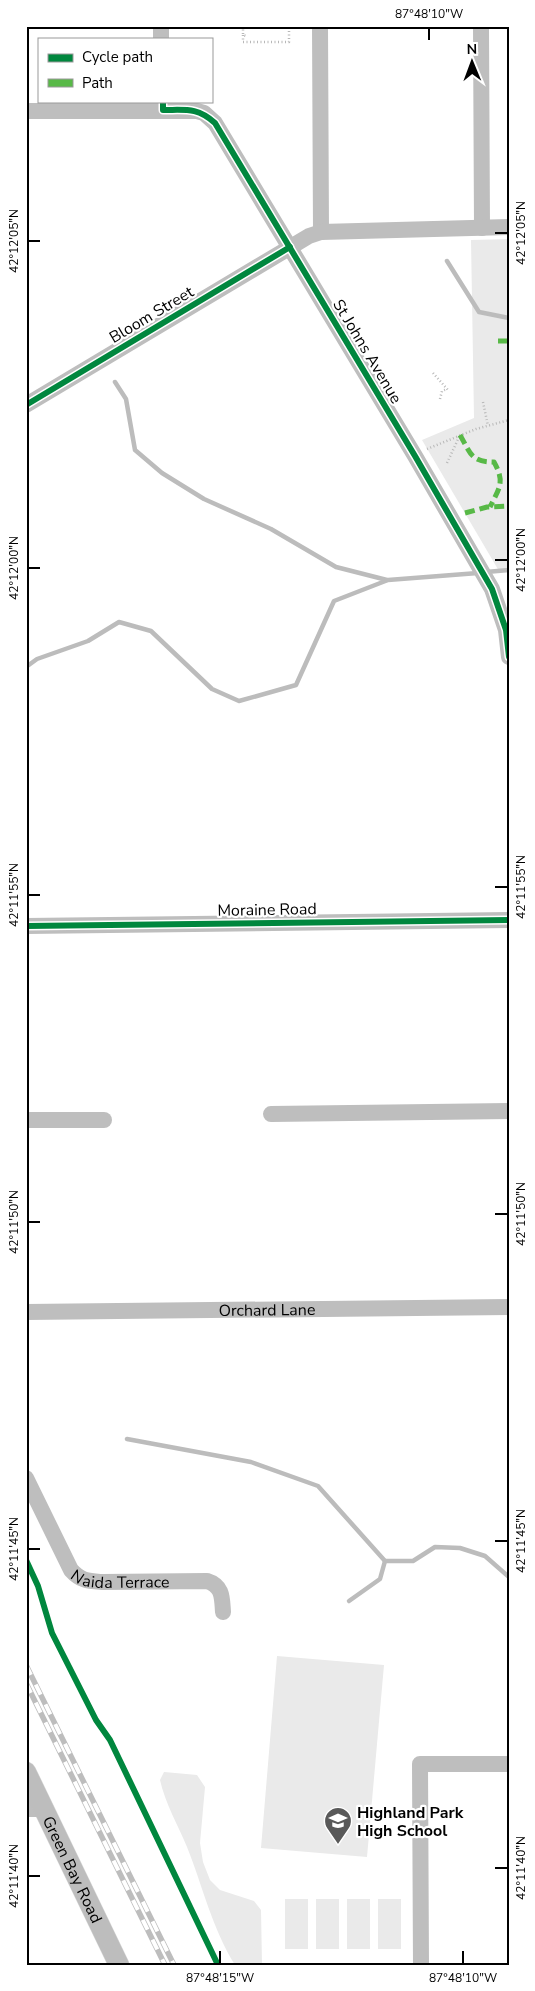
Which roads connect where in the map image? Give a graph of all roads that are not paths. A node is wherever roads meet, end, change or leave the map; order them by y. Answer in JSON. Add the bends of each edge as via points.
{"nodes":[{"id":1,"x":320,"y":26,"type":"edge"},
{"id":2,"x":481,"y":26,"type":"edge"},
{"id":3,"x":163,"y":106,"type":"edge"},
{"id":4,"x":26,"y":111,"type":"edge"},
{"id":5,"x":509,"y":227,"type":"edge"},
{"id":6,"x":482,"y":228,"type":"junction"},
{"id":7,"x":321,"y":232,"type":"junction"},
{"id":8,"x":290,"y":247,"type":"junction"},
{"id":9,"x":26,"y":405,"type":"edge"},
{"id":10,"x":509,"y":657,"type":"edge"},
{"id":11,"x":509,"y":920,"type":"edge"},
{"id":12,"x":26,"y":926,"type":"edge"},
{"id":13,"x":509,"y":1111,"type":"edge"},
{"id":14,"x":271,"y":1114,"type":"dead end"},
{"id":15,"x":26,"y":1120,"type":"edge"},
{"id":16,"x":104,"y":1120,"type":"dead end"},
{"id":17,"x":509,"y":1307,"type":"edge"},
{"id":18,"x":26,"y":1312,"type":"edge"},
{"id":19,"x":26,"y":1478,"type":"edge"},
{"id":20,"x":223,"y":1612,"type":"dead end"},
{"id":21,"x":509,"y":1764,"type":"edge"},
{"id":22,"x":26,"y":1772,"type":"edge"},
{"id":23,"x":35,"y":1809,"type":"edge"},
{"id":24,"x":119,"y":1965,"type":"edge"},
{"id":25,"x":421,"y":1965,"type":"edge"}],
"edges":[{"from":1,"to":7,"type":"street"},
{"from":2,"to":6,"type":"street"},
{"from":3,"to":4,"type":"street","name":"St Johns Avenue"},
{"from":3,"to":8,"type":"street","name":"St Johns Avenue","via":[[204,113],[215,123]]},
{"from":5,"to":6,"type":"street","name":"Bloom Street"},
{"from":6,"to":7,"type":"street","name":"Bloom Street"},
{"from":7,"to":8,"type":"street","name":"Bloom Street"},
{"from":8,"to":9,"type":"street","name":"Bloom Street"},
{"from":8,"to":10,"type":"street","name":"St Johns Avenue","via":[[492,589],[500,608]]},
{"from":11,"to":12,"type":"street","name":"Moraine Road"},
{"from":13,"to":14,"type":"street"},
{"from":15,"to":16,"type":"street"},
{"from":17,"to":18,"type":"street","name":"Orchard Lane"},
{"from":19,"to":20,"type":"street","name":"Naida Terrace","via":[[71,1570],[78,1578],[102,1582],[207,1581],[218,1586]]},
{"from":21,"to":25,"type":"street","via":[[420,1764]]},
{"from":22,"to":23,"type":"main road","name":"Green Bay Road"},
{"from":23,"to":24,"type":"main road","name":"Green Bay Road"}]}
